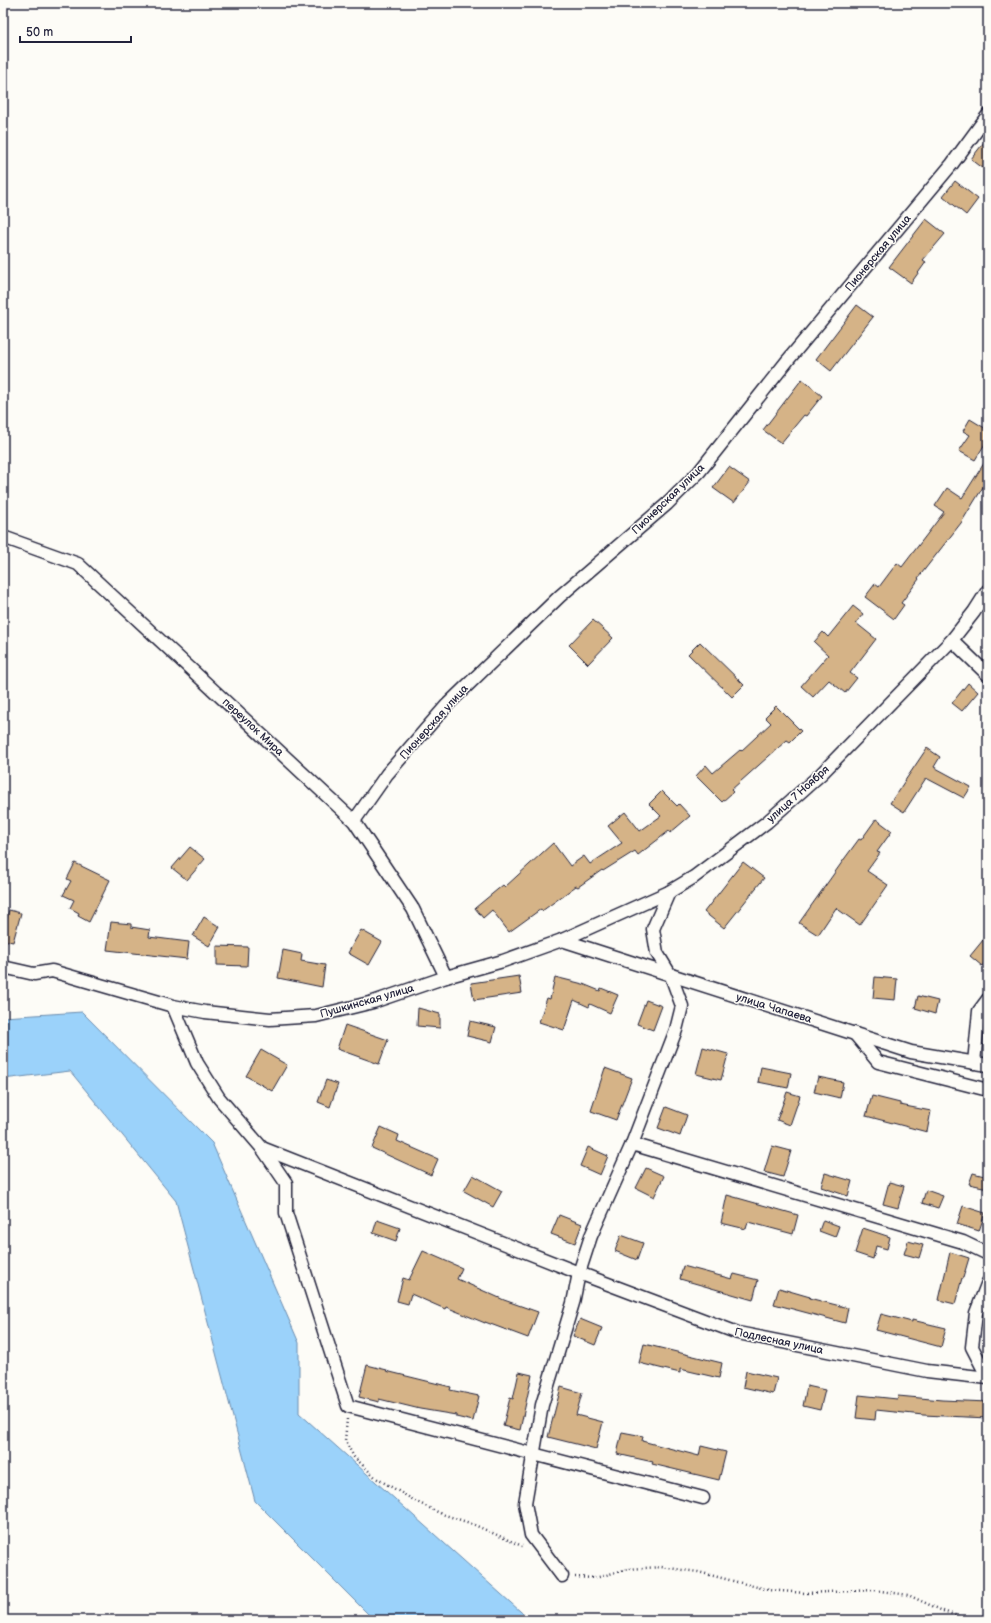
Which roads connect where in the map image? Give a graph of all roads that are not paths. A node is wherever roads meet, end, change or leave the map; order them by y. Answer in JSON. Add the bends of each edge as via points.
{"nodes":[{"id":1,"x":988,"y":115,"type":"edge"},
{"id":2,"x":3,"y":537,"type":"edge"},
{"id":3,"x":988,"y":590,"type":"edge"},
{"id":4,"x":952,"y":640,"type":"junction"},
{"id":5,"x":988,"y":675,"type":"edge"},
{"id":6,"x":354,"y":821,"type":"junction"},
{"id":7,"x":668,"y":892,"type":"junction"},
{"id":8,"x":562,"y":940,"type":"junction"},
{"id":9,"x":3,"y":967,"type":"edge"},
{"id":10,"x":671,"y":976,"type":"junction"},
{"id":11,"x":446,"y":977,"type":"junction"},
{"id":12,"x":988,"y":999,"type":"edge"},
{"id":13,"x":173,"y":1006,"type":"junction"},
{"id":14,"x":854,"y":1033,"type":"junction"},
{"id":15,"x":974,"y":1063,"type":"junction"},
{"id":16,"x":988,"y":1065,"type":"edge"},
{"id":17,"x":988,"y":1090,"type":"edge"},
{"id":18,"x":632,"y":1144,"type":"junction"},
{"id":19,"x":262,"y":1148,"type":"junction"},
{"id":20,"x":988,"y":1254,"type":"edge"},
{"id":21,"x":579,"y":1273,"type":"junction"},
{"id":22,"x":988,"y":1282,"type":"edge"},
{"id":23,"x":988,"y":1378,"type":"edge"},
{"id":24,"x":532,"y":1455,"type":"junction"},
{"id":25,"x":703,"y":1498,"type":"dead end"},
{"id":26,"x":562,"y":1576,"type":"road end"}],
"edges":[{"from":1,"to":6,"type":"street","name":"Пионерская улица","via":[[952,164],[788,360],[699,472],[560,596],[447,705],[387,774]]},
{"from":2,"to":6,"type":"street","name":"переулок Мира","via":[[78,564]]},
{"from":3,"to":4,"type":"street","name":"улица 7 Ноября"},
{"from":4,"to":5,"type":"street"},
{"from":4,"to":7,"type":"street","name":"улица 7 Ноября","via":[[816,779],[767,822],[694,877]]},
{"from":6,"to":11,"type":"street","name":"переулок Мира","via":[[413,909]]},
{"from":7,"to":8,"type":"street","name":"улица 7 Ноября"},
{"from":7,"to":10,"type":"street","via":[[653,928],[657,953]]},
{"from":8,"to":10,"type":"street","name":"улица Чапаева"},
{"from":8,"to":11,"type":"street","name":"Пушкинская улица"},
{"from":9,"to":13,"type":"street","name":"Пушкинская улица","via":[[34,974],[52,971]]},
{"from":10,"to":14,"type":"street","name":"улица Чапаева"},
{"from":10,"to":18,"type":"street","via":[[682,1006],[676,1030]]},
{"from":11,"to":13,"type":"street","name":"Пушкинская улица","via":[[373,1002],[316,1016],[270,1019]]},
{"from":12,"to":15,"type":"street","via":[[980,1011]]},
{"from":13,"to":19,"type":"street","via":[[197,1063],[208,1081],[219,1098]]},
{"from":14,"to":15,"type":"street","name":"улица Чапаева","via":[[911,1052]]},
{"from":14,"to":17,"type":"street","via":[[878,1062]]},
{"from":15,"to":16,"type":"street","name":"улица Чапаева"},
{"from":18,"to":20,"type":"street","via":[[962,1242]]},
{"from":18,"to":21,"type":"street","via":[[591,1236]]},
{"from":19,"to":21,"type":"street","name":"Подлесная улица"},
{"from":19,"to":24,"type":"street","via":[[286,1183],[286,1213],[348,1406]]},
{"from":21,"to":23,"type":"street","name":"Подлесная улица","via":[[738,1333],[927,1371]]},
{"from":21,"to":24,"type":"street","via":[[573,1304],[542,1405]]},
{"from":22,"to":23,"type":"street","via":[[976,1313],[972,1347]]},
{"from":24,"to":25,"type":"street"},
{"from":24,"to":26,"type":"street","via":[[525,1503],[531,1535]]}]}
